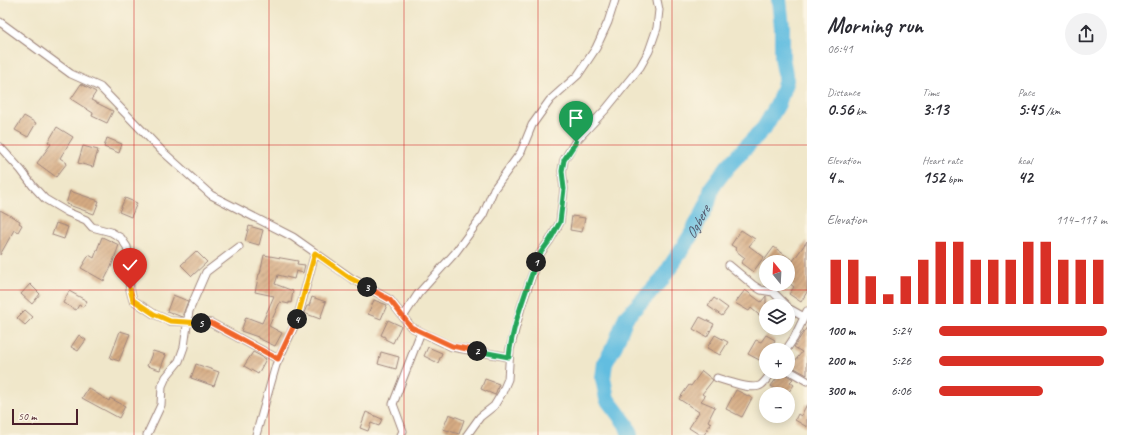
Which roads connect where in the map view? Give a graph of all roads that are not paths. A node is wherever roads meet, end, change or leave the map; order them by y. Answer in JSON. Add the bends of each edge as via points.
{"nodes":[{"id":1,"x":615,"y":0,"type":"edge"},
{"id":2,"x":657,"y":0,"type":"edge"},
{"id":3,"x":0,"y":22,"type":"edge"},
{"id":4,"x":0,"y":147,"type":"edge"},
{"id":5,"x":239,"y":247,"type":"dead end"},
{"id":6,"x":315,"y":253,"type":"junction"},
{"id":7,"x":729,"y":264,"type":"dead end"},
{"id":8,"x":780,"y":299,"type":"edge"},
{"id":9,"x":795,"y":310,"type":"edge"},
{"id":10,"x":806,"y":314,"type":"edge"},
{"id":11,"x":403,"y":316,"type":"junction"},
{"id":12,"x":187,"y":322,"type":"junction"},
{"id":13,"x":421,"y":332,"type":"junction"},
{"id":14,"x":791,"y":343,"type":"edge"},
{"id":15,"x":509,"y":357,"type":"junction"},
{"id":16,"x":278,"y":359,"type":"junction"},
{"id":17,"x":795,"y":374,"type":"edge"},
{"id":18,"x":717,"y":378,"type":"dead end"},
{"id":19,"x":766,"y":379,"type":"edge"},
{"id":20,"x":807,"y":381,"type":"edge"},
{"id":21,"x":147,"y":435,"type":"edge"},
{"id":22,"x":256,"y":435,"type":"edge"},
{"id":23,"x":401,"y":435,"type":"edge"},
{"id":24,"x":467,"y":435,"type":"edge"}],
"edges":[{"from":1,"to":11,"type":"street","via":[[596,48],[578,75],[550,100],[532,125],[521,152],[494,189],[483,216],[455,253],[418,294]]},
{"from":2,"to":15,"type":"street","via":[[657,28],[640,67],[606,110],[576,142],[564,160],[560,222],[539,255],[521,308]]},
{"from":3,"to":6,"type":"street","via":[[71,74],[100,87],[161,150],[211,195],[293,237]]},
{"from":4,"to":12,"type":"street","via":[[45,199],[86,220],[92,227],[111,232],[121,238],[129,258],[133,300],[165,319]]},
{"from":5,"to":12,"type":"street","via":[[206,272],[194,297]]},
{"from":6,"to":11,"type":"street","via":[[350,278],[390,300]]},
{"from":6,"to":16,"type":"street","via":[[296,320]]},
{"from":7,"to":8,"type":"street","via":[[753,285],[761,290],[773,292]]},
{"from":9,"to":10,"type":"street"},
{"from":10,"to":14,"type":"street"},
{"from":11,"to":13,"type":"street","via":[[411,327]]},
{"from":12,"to":16,"type":"street","via":[[211,323]]},
{"from":12,"to":21,"type":"street","via":[[184,347],[179,361],[162,386],[162,405]]},
{"from":13,"to":15,"type":"street","via":[[452,346]]},
{"from":13,"to":23,"type":"street","via":[[393,404],[403,431]]},
{"from":15,"to":24,"type":"street","via":[[508,379],[502,393],[494,406],[480,418]]},
{"from":16,"to":22,"type":"street"},
{"from":17,"to":20,"type":"street"},
{"from":18,"to":19,"type":"street","via":[[756,387],[761,386]]}]}
